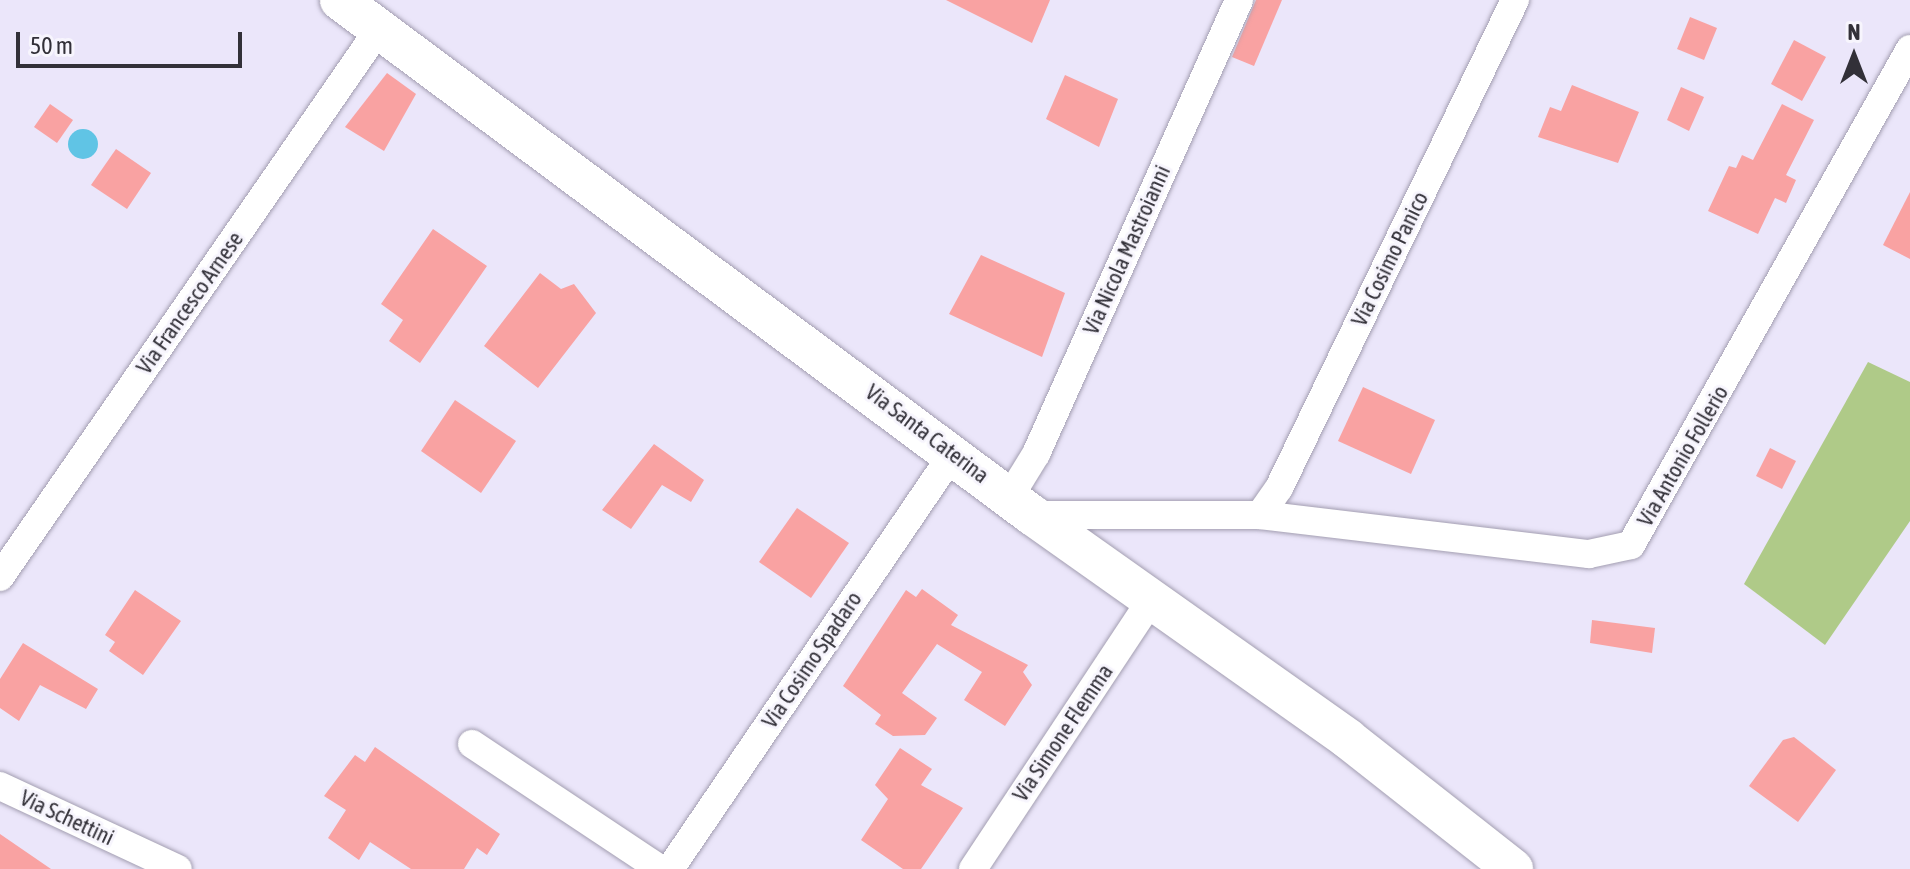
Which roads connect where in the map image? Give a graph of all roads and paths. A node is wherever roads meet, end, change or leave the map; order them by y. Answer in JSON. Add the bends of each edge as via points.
{"nodes":[{"id":1,"x":340,"y":0,"type":"edge"},
{"id":2,"x":1239,"y":0,"type":"edge"},
{"id":3,"x":1515,"y":0,"type":"edge"},
{"id":4,"x":379,"y":29,"type":"junction"},
{"id":5,"x":1910,"y":49,"type":"edge"},
{"id":6,"x":954,"y":452,"type":"junction"},
{"id":7,"x":1020,"y":506,"type":"junction"},
{"id":8,"x":1260,"y":515,"type":"junction"},
{"id":9,"x":0,"y":577,"type":"edge"},
{"id":10,"x":1153,"y":597,"type":"junction"},
{"id":11,"x":472,"y":744,"type":"dead end"},
{"id":12,"x":0,"y":786,"type":"edge"},
{"id":13,"x":178,"y":869,"type":"edge"},
{"id":14,"x":660,"y":869,"type":"edge"},
{"id":15,"x":670,"y":869,"type":"edge"},
{"id":16,"x":973,"y":869,"type":"edge"},
{"id":17,"x":1513,"y":869,"type":"edge"}],
"edges":[{"from":1,"to":4,"type":"street","name":"Via Santa Caterina"},
{"from":2,"to":7,"type":"street","name":"Via Nicola Mastroianni","via":[[1036,454]]},
{"from":3,"to":8,"type":"street","name":"Via Cosimo Panico","via":[[1279,488]]},
{"from":4,"to":6,"type":"street","name":"Via Santa Caterina"},
{"from":4,"to":9,"type":"street","name":"Via Francesco Arnese"},
{"from":5,"to":8,"type":"street","name":"Via Antonio Follerio","via":[[1631,545],[1589,554]]},
{"from":6,"to":7,"type":"street","name":"Via Santa Caterina"},
{"from":6,"to":15,"type":"street","name":"Via Cosimo Spadaro"},
{"from":7,"to":8,"type":"street","name":"Via Antonio Follerio"},
{"from":7,"to":10,"type":"street","name":"Via Santa Caterina"},
{"from":10,"to":16,"type":"street","name":"Via Simone Flemma"},
{"from":10,"to":17,"type":"street","name":"Via Santa Caterina"},
{"from":11,"to":14,"type":"street"},
{"from":12,"to":13,"type":"street","name":"Via Schettini"}]}
